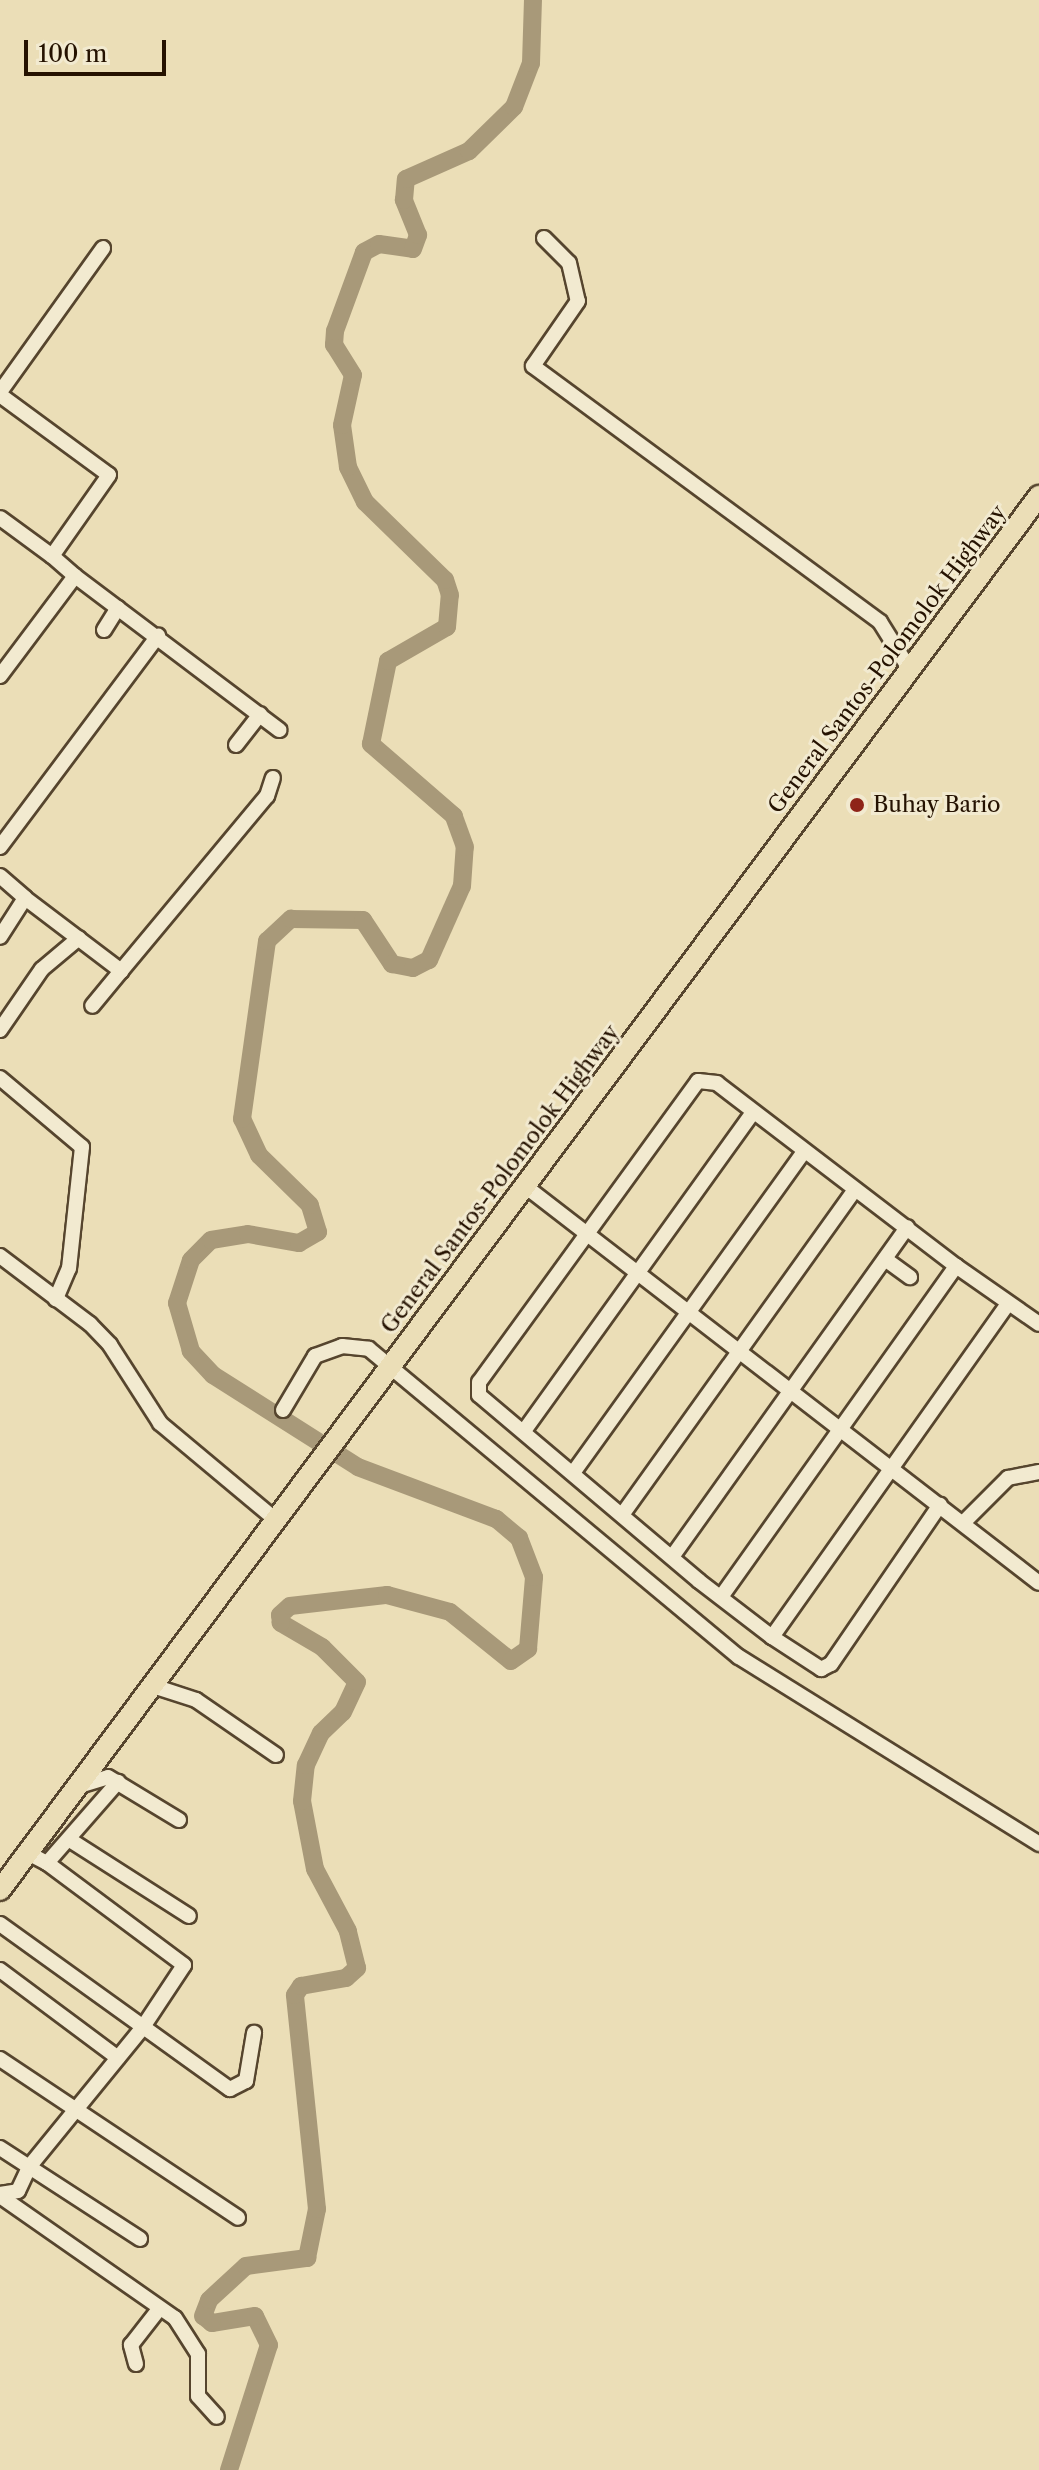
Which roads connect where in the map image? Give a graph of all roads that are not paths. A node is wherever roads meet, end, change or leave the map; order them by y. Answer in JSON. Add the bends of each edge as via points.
{"nodes":[{"id":1,"x":544,"y":238,"type":"dead end"},
{"id":2,"x":103,"y":248,"type":"dead end"},
{"id":3,"x":0,"y":393,"type":"edge"},
{"id":4,"x":1039,"y":496,"type":"edge"},
{"id":5,"x":1,"y":519,"type":"edge"},
{"id":6,"x":52,"y":556,"type":"junction"},
{"id":7,"x":75,"y":576,"type":"junction"},
{"id":8,"x":118,"y":608,"type":"junction"},
{"id":9,"x":104,"y":630,"type":"dead end"},
{"id":10,"x":158,"y":636,"type":"junction"},
{"id":11,"x":910,"y":670,"type":"junction"},
{"id":12,"x":0,"y":676,"type":"edge"},
{"id":13,"x":260,"y":714,"type":"junction"},
{"id":14,"x":279,"y":730,"type":"dead end"},
{"id":15,"x":236,"y":745,"type":"dead end"},
{"id":16,"x":273,"y":778,"type":"dead end"},
{"id":17,"x":0,"y":847,"type":"edge"},
{"id":18,"x":0,"y":876,"type":"edge"},
{"id":19,"x":25,"y":898,"type":"junction"},
{"id":20,"x":0,"y":937,"type":"edge"},
{"id":21,"x":79,"y":938,"type":"junction"},
{"id":22,"x":137,"y":949,"type":"junction"},
{"id":23,"x":109,"y":959,"type":"junction"},
{"id":24,"x":121,"y":971,"type":"junction"},
{"id":25,"x":92,"y":1006,"type":"dead end"},
{"id":26,"x":0,"y":1030,"type":"edge"},
{"id":27,"x":0,"y":1078,"type":"edge"},
{"id":28,"x":753,"y":1112,"type":"junction"},
{"id":29,"x":804,"y":1152,"type":"junction"},
{"id":30,"x":525,"y":1186,"type":"junction"},
{"id":31,"x":855,"y":1190,"type":"junction"},
{"id":32,"x":907,"y":1227,"type":"junction"},
{"id":33,"x":583,"y":1230,"type":"junction"},
{"id":34,"x":0,"y":1256,"type":"edge"},
{"id":35,"x":885,"y":1259,"type":"junction"},
{"id":36,"x":956,"y":1266,"type":"junction"},
{"id":37,"x":638,"y":1271,"type":"junction"},
{"id":38,"x":910,"y":1277,"type":"dead end"},
{"id":39,"x":56,"y":1299,"type":"junction"},
{"id":40,"x":1008,"y":1304,"type":"junction"},
{"id":41,"x":690,"y":1312,"type":"junction"},
{"id":42,"x":1039,"y":1324,"type":"edge"},
{"id":43,"x":740,"y":1351,"type":"junction"},
{"id":44,"x":392,"y":1365,"type":"junction"},
{"id":45,"x":790,"y":1392,"type":"junction"},
{"id":46,"x":283,"y":1410,"type":"dead end"},
{"id":47,"x":839,"y":1430,"type":"junction"},
{"id":48,"x":524,"y":1431,"type":"junction"},
{"id":49,"x":890,"y":1471,"type":"junction"},
{"id":50,"x":1039,"y":1472,"type":"edge"},
{"id":51,"x":573,"y":1473,"type":"junction"},
{"id":52,"x":938,"y":1508,"type":"junction"},
{"id":53,"x":622,"y":1515,"type":"junction"},
{"id":54,"x":276,"y":1520,"type":"junction"},
{"id":55,"x":963,"y":1523,"type":"junction"},
{"id":56,"x":994,"y":1549,"type":"junction"},
{"id":57,"x":672,"y":1557,"type":"junction"},
{"id":58,"x":1039,"y":1586,"type":"edge"},
{"id":59,"x":721,"y":1597,"type":"junction"},
{"id":60,"x":772,"y":1637,"type":"junction"},
{"id":61,"x":153,"y":1686,"type":"junction"},
{"id":62,"x":276,"y":1755,"type":"dead end"},
{"id":63,"x":118,"y":1782,"type":"junction"},
{"id":64,"x":79,"y":1786,"type":"junction"},
{"id":65,"x":179,"y":1820,"type":"dead end"},
{"id":66,"x":70,"y":1840,"type":"junction"},
{"id":67,"x":1039,"y":1844,"type":"edge"},
{"id":68,"x":28,"y":1853,"type":"junction"},
{"id":69,"x":47,"y":1863,"type":"junction"},
{"id":70,"x":0,"y":1890,"type":"edge"},
{"id":71,"x":189,"y":1916,"type":"dead end"},
{"id":72,"x":0,"y":1924,"type":"edge"},
{"id":73,"x":0,"y":1970,"type":"edge"},
{"id":74,"x":143,"y":2027,"type":"junction"},
{"id":75,"x":254,"y":2033,"type":"dead end"},
{"id":76,"x":118,"y":2058,"type":"junction"},
{"id":77,"x":0,"y":2059,"type":"edge"},
{"id":78,"x":74,"y":2113,"type":"junction"},
{"id":79,"x":0,"y":2148,"type":"edge"},
{"id":80,"x":29,"y":2167,"type":"junction"},
{"id":81,"x":0,"y":2195,"type":"edge"},
{"id":82,"x":238,"y":2218,"type":"dead end"},
{"id":83,"x":140,"y":2239,"type":"dead end"},
{"id":84,"x":159,"y":2309,"type":"junction"},
{"id":85,"x":136,"y":2364,"type":"dead end"},
{"id":86,"x":217,"y":2417,"type":"dead end"}],
"edges":[{"from":1,"to":11,"type":"street","via":[[569,263],[578,301],[533,366],[880,622]]},
{"from":2,"to":3,"type":"street"},
{"from":3,"to":6,"type":"street","via":[[109,475]]},
{"from":4,"to":11,"type":"highway","name":"General Santos-Polomolok Highway"},
{"from":5,"to":6,"type":"street"},
{"from":6,"to":7,"type":"street"},
{"from":7,"to":8,"type":"street"},
{"from":7,"to":12,"type":"street"},
{"from":8,"to":9,"type":"street"},
{"from":8,"to":10,"type":"street"},
{"from":10,"to":13,"type":"street"},
{"from":10,"to":17,"type":"street"},
{"from":11,"to":30,"type":"highway","name":"General Santos-Polomolok Highway"},
{"from":13,"to":14,"type":"street"},
{"from":13,"to":15,"type":"street"},
{"from":16,"to":22,"type":"street","via":[[267,796]]},
{"from":18,"to":19,"type":"street"},
{"from":19,"to":20,"type":"street"},
{"from":19,"to":21,"type":"street"},
{"from":21,"to":23,"type":"street"},
{"from":21,"to":26,"type":"street","via":[[42,969]]},
{"from":22,"to":23,"type":"street"},
{"from":22,"to":24,"type":"street"},
{"from":23,"to":24,"type":"street"},
{"from":24,"to":25,"type":"street"},
{"from":27,"to":39,"type":"street","via":[[82,1147],[69,1268]]},
{"from":28,"to":29,"type":"street"},
{"from":28,"to":33,"type":"street","via":[[710,1080],[693,1084]]},
{"from":28,"to":37,"type":"street"},
{"from":29,"to":31,"type":"street"},
{"from":29,"to":41,"type":"street"},
{"from":30,"to":33,"type":"street"},
{"from":30,"to":44,"type":"highway","name":"General Santos-Polomolok Highway"},
{"from":31,"to":32,"type":"street"},
{"from":31,"to":43,"type":"street"},
{"from":32,"to":35,"type":"street"},
{"from":32,"to":36,"type":"street"},
{"from":33,"to":37,"type":"street"},
{"from":33,"to":48,"type":"street","via":[[477,1387]]},
{"from":34,"to":39,"type":"street"},
{"from":35,"to":38,"type":"street"},
{"from":35,"to":45,"type":"street"},
{"from":36,"to":40,"type":"street"},
{"from":36,"to":47,"type":"street"},
{"from":37,"to":41,"type":"street"},
{"from":37,"to":48,"type":"street"},
{"from":39,"to":54,"type":"street","via":[[110,1345],[160,1423]]},
{"from":40,"to":42,"type":"street"},
{"from":40,"to":49,"type":"street"},
{"from":41,"to":43,"type":"street"},
{"from":41,"to":51,"type":"street"},
{"from":43,"to":45,"type":"street"},
{"from":43,"to":53,"type":"street"},
{"from":44,"to":46,"type":"street","via":[[354,1345],[326,1351],[307,1366]]},
{"from":44,"to":54,"type":"highway","name":"General Santos-Polomolok Highway"},
{"from":44,"to":67,"type":"street","via":[[739,1657]]},
{"from":45,"to":47,"type":"street"},
{"from":45,"to":57,"type":"street"},
{"from":47,"to":49,"type":"street"},
{"from":47,"to":59,"type":"street"},
{"from":48,"to":51,"type":"street"},
{"from":49,"to":52,"type":"street"},
{"from":49,"to":60,"type":"street"},
{"from":50,"to":55,"type":"street","via":[[1008,1478]]},
{"from":51,"to":53,"type":"street"},
{"from":52,"to":55,"type":"street"},
{"from":52,"to":56,"type":"street"},
{"from":52,"to":60,"type":"street","via":[[827,1668],[814,1667]]},
{"from":53,"to":57,"type":"street"},
{"from":54,"to":61,"type":"highway","name":"General Santos-Polomolok Highway"},
{"from":55,"to":56,"type":"street"},
{"from":56,"to":58,"type":"street"},
{"from":57,"to":59,"type":"street"},
{"from":59,"to":60,"type":"street"},
{"from":61,"to":62,"type":"street","via":[[196,1700]]},
{"from":61,"to":64,"type":"highway","name":"General Santos-Polomolok Highway"},
{"from":63,"to":64,"type":"street","via":[[108,1777]]},
{"from":63,"to":65,"type":"street"},
{"from":63,"to":66,"type":"street"},
{"from":64,"to":68,"type":"highway","name":"General Santos-Polomolok Highway"},
{"from":66,"to":69,"type":"street"},
{"from":66,"to":71,"type":"street"},
{"from":68,"to":69,"type":"street"},
{"from":68,"to":70,"type":"highway","name":"General Santos-Polomolok Highway"},
{"from":69,"to":74,"type":"street","via":[[182,1961]]},
{"from":72,"to":74,"type":"street"},
{"from":73,"to":76,"type":"street"},
{"from":74,"to":75,"type":"street","via":[[234,2090],[246,2081]]},
{"from":74,"to":76,"type":"street"},
{"from":76,"to":78,"type":"street"},
{"from":77,"to":78,"type":"street"},
{"from":78,"to":80,"type":"street"},
{"from":78,"to":82,"type":"street"},
{"from":79,"to":80,"type":"street"},
{"from":80,"to":81,"type":"street","via":[[18,2191]]},
{"from":80,"to":83,"type":"street"},
{"from":81,"to":84,"type":"street"},
{"from":84,"to":85,"type":"street","via":[[131,2345]]},
{"from":84,"to":86,"type":"street","via":[[186,2331],[198,2354],[198,2396]]}]}
